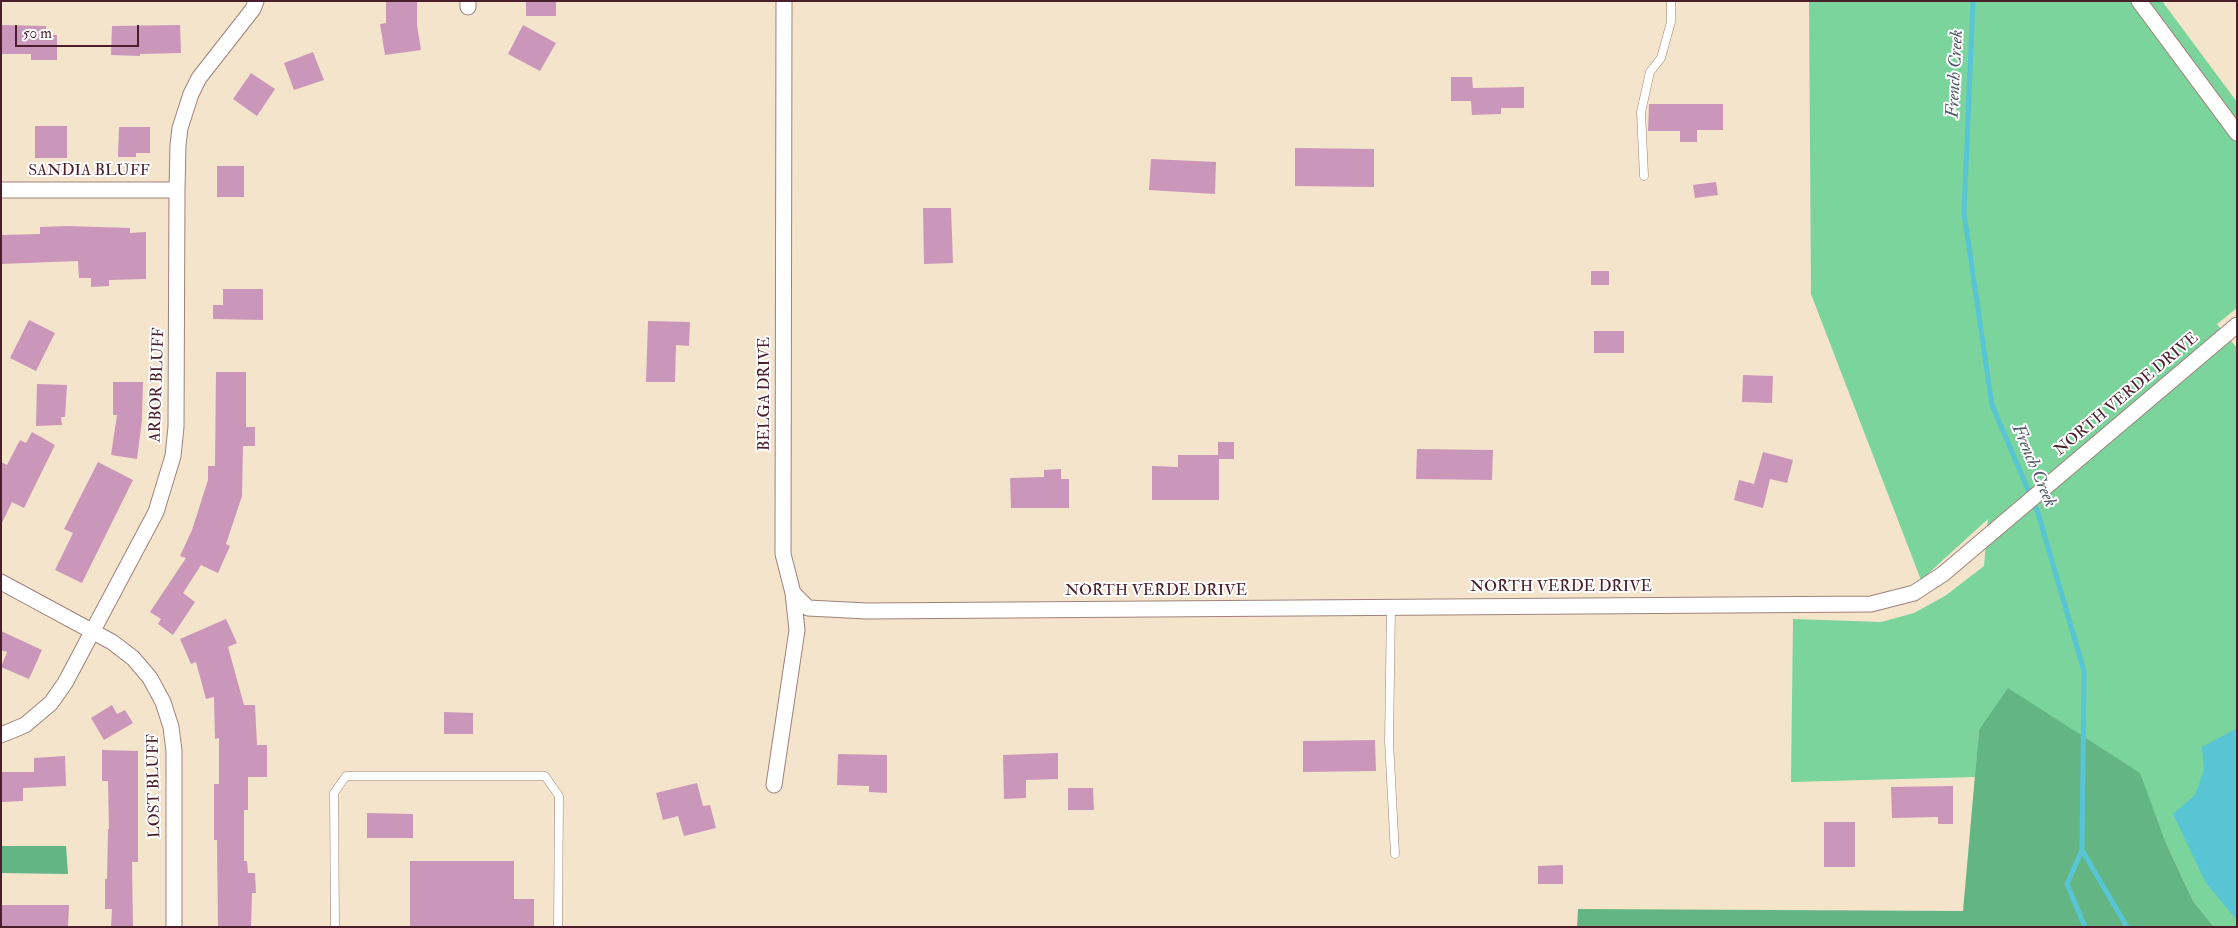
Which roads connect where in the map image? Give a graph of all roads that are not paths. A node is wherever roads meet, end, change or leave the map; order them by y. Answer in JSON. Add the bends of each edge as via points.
{"nodes":[{"id":1,"x":784,"y":1,"type":"edge"},
{"id":2,"x":1671,"y":1,"type":"edge"},
{"id":3,"x":2139,"y":1,"type":"edge"},
{"id":4,"x":250,"y":4,"type":"edge"},
{"id":5,"x":2237,"y":133,"type":"edge"},
{"id":6,"x":1644,"y":176,"type":"dead end"},
{"id":7,"x":1,"y":190,"type":"edge"},
{"id":8,"x":177,"y":190,"type":"junction"},
{"id":9,"x":2237,"y":325,"type":"edge"},
{"id":10,"x":1,"y":582,"type":"edge"},
{"id":11,"x":793,"y":593,"type":"junction"},
{"id":12,"x":1391,"y":607,"type":"junction"},
{"id":13,"x":93,"y":632,"type":"junction"},
{"id":14,"x":1,"y":735,"type":"edge"},
{"id":15,"x":774,"y":785,"type":"dead end"},
{"id":16,"x":1396,"y":854,"type":"dead end"},
{"id":17,"x":174,"y":927,"type":"edge"},
{"id":18,"x":335,"y":927,"type":"edge"},
{"id":19,"x":558,"y":927,"type":"edge"}],
"edges":[{"from":1,"to":11,"type":"street","name":"BELGA DRIVE","via":[[784,554]]},
{"from":2,"to":6,"type":"lane","via":[[1671,22],[1662,58],[1650,72],[1641,112]]},
{"from":3,"to":5,"type":"street"},
{"from":4,"to":8,"type":"street","name":"ARBOR BLUFF","via":[[191,94],[179,136]]},
{"from":7,"to":8,"type":"street","name":"SANDIA BLUFF"},
{"from":8,"to":13,"type":"street","name":"ARBOR BLUFF","via":[[177,405],[173,456],[156,512]]},
{"from":9,"to":12,"type":"street","name":"NORTH VERDE DRIVE","via":[[1943,574],[1914,592],[1871,604]]},
{"from":10,"to":13,"type":"street","name":"LOST BLUFF"},
{"from":11,"to":12,"type":"street","name":"NORTH VERDE DRIVE","via":[[808,608],[867,611]]},
{"from":11,"to":15,"type":"street","name":"BELGA DRIVE","via":[[797,630]]},
{"from":12,"to":16,"type":"lane","via":[[1388,740]]},
{"from":13,"to":14,"type":"street","name":"ARBOR BLUFF","via":[[51,703],[25,725]]},
{"from":13,"to":17,"type":"street","name":"LOST BLUFF","via":[[133,658],[150,678],[171,727],[174,751]]},
{"from":18,"to":19,"type":"lane","via":[[334,793],[346,776],[544,776],[559,796]]}]}
